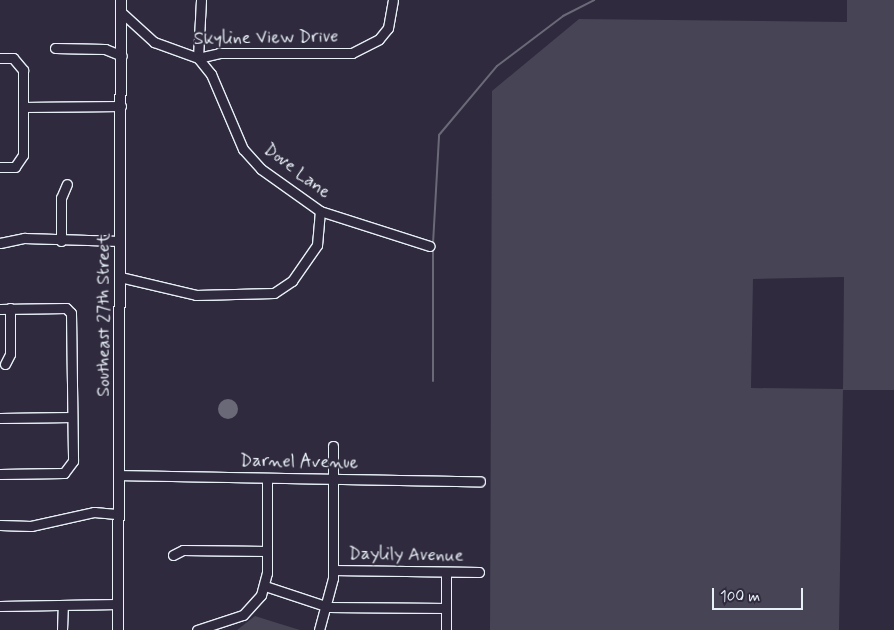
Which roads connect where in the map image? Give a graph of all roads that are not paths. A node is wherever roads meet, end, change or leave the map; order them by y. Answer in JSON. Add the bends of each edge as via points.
{"nodes":[{"id":1,"x":122,"y":0,"type":"edge"},
{"id":2,"x":201,"y":0,"type":"edge"},
{"id":3,"x":393,"y":0,"type":"edge"},
{"id":4,"x":122,"y":12,"type":"junction"},
{"id":5,"x":122,"y":38,"type":"junction"},
{"id":6,"x":55,"y":48,"type":"dead end"},
{"id":7,"x":105,"y":49,"type":"junction"},
{"id":8,"x":122,"y":56,"type":"junction"},
{"id":9,"x":0,"y":58,"type":"edge"},
{"id":10,"x":198,"y":58,"type":"junction"},
{"id":11,"x":122,"y":106,"type":"junction"},
{"id":12,"x":23,"y":107,"type":"junction"},
{"id":13,"x":0,"y":167,"type":"edge"},
{"id":14,"x":67,"y":184,"type":"dead end"},
{"id":15,"x":320,"y":211,"type":"junction"},
{"id":16,"x":61,"y":241,"type":"junction"},
{"id":17,"x":120,"y":241,"type":"junction"},
{"id":18,"x":0,"y":243,"type":"edge"},
{"id":19,"x":430,"y":246,"type":"dead end"},
{"id":20,"x":120,"y":278,"type":"junction"},
{"id":21,"x":0,"y":308,"type":"edge"},
{"id":22,"x":10,"y":308,"type":"junction"},
{"id":23,"x":5,"y":364,"type":"dead end"},
{"id":24,"x":72,"y":417,"type":"junction"},
{"id":25,"x":0,"y":418,"type":"edge"},
{"id":26,"x":333,"y":446,"type":"dead end"},
{"id":27,"x":0,"y":474,"type":"edge"},
{"id":28,"x":119,"y":475,"type":"junction"},
{"id":29,"x":267,"y":478,"type":"junction"},
{"id":30,"x":333,"y":479,"type":"junction"},
{"id":31,"x":480,"y":480,"type":"dead end"},
{"id":32,"x":118,"y":514,"type":"junction"},
{"id":33,"x":0,"y":525,"type":"edge"},
{"id":34,"x":267,"y":551,"type":"junction"},
{"id":35,"x":173,"y":555,"type":"dead end"},
{"id":36,"x":333,"y":570,"type":"junction"},
{"id":37,"x":446,"y":572,"type":"junction"},
{"id":38,"x":479,"y":572,"type":"dead end"},
{"id":39,"x":265,"y":586,"type":"junction"},
{"id":40,"x":118,"y":604,"type":"junction"},
{"id":41,"x":63,"y":605,"type":"junction"},
{"id":42,"x":0,"y":606,"type":"edge"},
{"id":43,"x":328,"y":607,"type":"junction"},
{"id":44,"x":446,"y":608,"type":"junction"},
{"id":45,"x":62,"y":630,"type":"edge"},
{"id":46,"x":118,"y":630,"type":"edge"},
{"id":47,"x":198,"y":630,"type":"edge"},
{"id":48,"x":319,"y":630,"type":"edge"},
{"id":49,"x":446,"y":630,"type":"edge"}],
"edges":[{"from":1,"to":4,"type":"main road","name":"Southeast 27th Street"},
{"from":2,"to":10,"type":"street"},
{"from":3,"to":10,"type":"street","name":"Skyline View Drive","via":[[388,28],[379,39],[352,53],[219,53]]},
{"from":4,"to":5,"type":"main road","name":"Southeast 27th Street"},
{"from":4,"to":10,"type":"street","name":"Skyline View Drive","via":[[154,42]]},
{"from":5,"to":7,"type":"street"},
{"from":5,"to":8,"type":"main road","name":"Southeast 27th Street"},
{"from":6,"to":7,"type":"street"},
{"from":7,"to":8,"type":"street"},
{"from":8,"to":11,"type":"main road","name":"Southeast 27th Street"},
{"from":9,"to":12,"type":"street","via":[[20,62]]},
{"from":10,"to":15,"type":"street","name":"Dove Lane","via":[[210,74],[243,149],[261,169]]},
{"from":11,"to":12,"type":"street"},
{"from":11,"to":17,"type":"main road","name":"Southeast 27th Street"},
{"from":12,"to":13,"type":"street","via":[[20,163]]},
{"from":14,"to":16,"type":"street","via":[[61,198]]},
{"from":15,"to":19,"type":"street","name":"Dove Lane"},
{"from":15,"to":20,"type":"street","via":[[317,245],[292,281],[274,293],[196,295]]},
{"from":16,"to":17,"type":"street"},
{"from":16,"to":18,"type":"street","via":[[24,238]]},
{"from":17,"to":20,"type":"main road","name":"Southeast 27th Street"},
{"from":20,"to":28,"type":"main road","name":"Southeast 27th Street"},
{"from":21,"to":22,"type":"street"},
{"from":22,"to":23,"type":"street","via":[[10,354]]},
{"from":22,"to":24,"type":"street","via":[[69,309]]},
{"from":24,"to":25,"type":"street"},
{"from":24,"to":27,"type":"street","via":[[70,470]]},
{"from":26,"to":30,"type":"street"},
{"from":28,"to":29,"type":"street","name":"Darnel Avenue"},
{"from":28,"to":32,"type":"main road","name":"Southeast 27th Street"},
{"from":29,"to":30,"type":"street","name":"Darnel Avenue"},
{"from":29,"to":34,"type":"street"},
{"from":30,"to":31,"type":"street","name":"Darnel Avenue"},
{"from":30,"to":36,"type":"street"},
{"from":32,"to":33,"type":"street","via":[[94,512],[31,526]]},
{"from":32,"to":40,"type":"main road","name":"Southeast 27th Street"},
{"from":34,"to":35,"type":"street","via":[[184,550]]},
{"from":34,"to":39,"type":"street"},
{"from":36,"to":37,"type":"street","name":"Daylily Avenue"},
{"from":36,"to":43,"type":"street"},
{"from":37,"to":38,"type":"street","name":"Daylily Avenue"},
{"from":37,"to":44,"type":"street"},
{"from":39,"to":43,"type":"street"},
{"from":39,"to":47,"type":"street","via":[[256,604],[243,615]]},
{"from":40,"to":41,"type":"street"},
{"from":40,"to":46,"type":"main road","name":"Southeast 27th Street"},
{"from":41,"to":42,"type":"street"},
{"from":41,"to":45,"type":"street"},
{"from":43,"to":44,"type":"street"},
{"from":43,"to":48,"type":"street"},
{"from":44,"to":49,"type":"street"}]}
